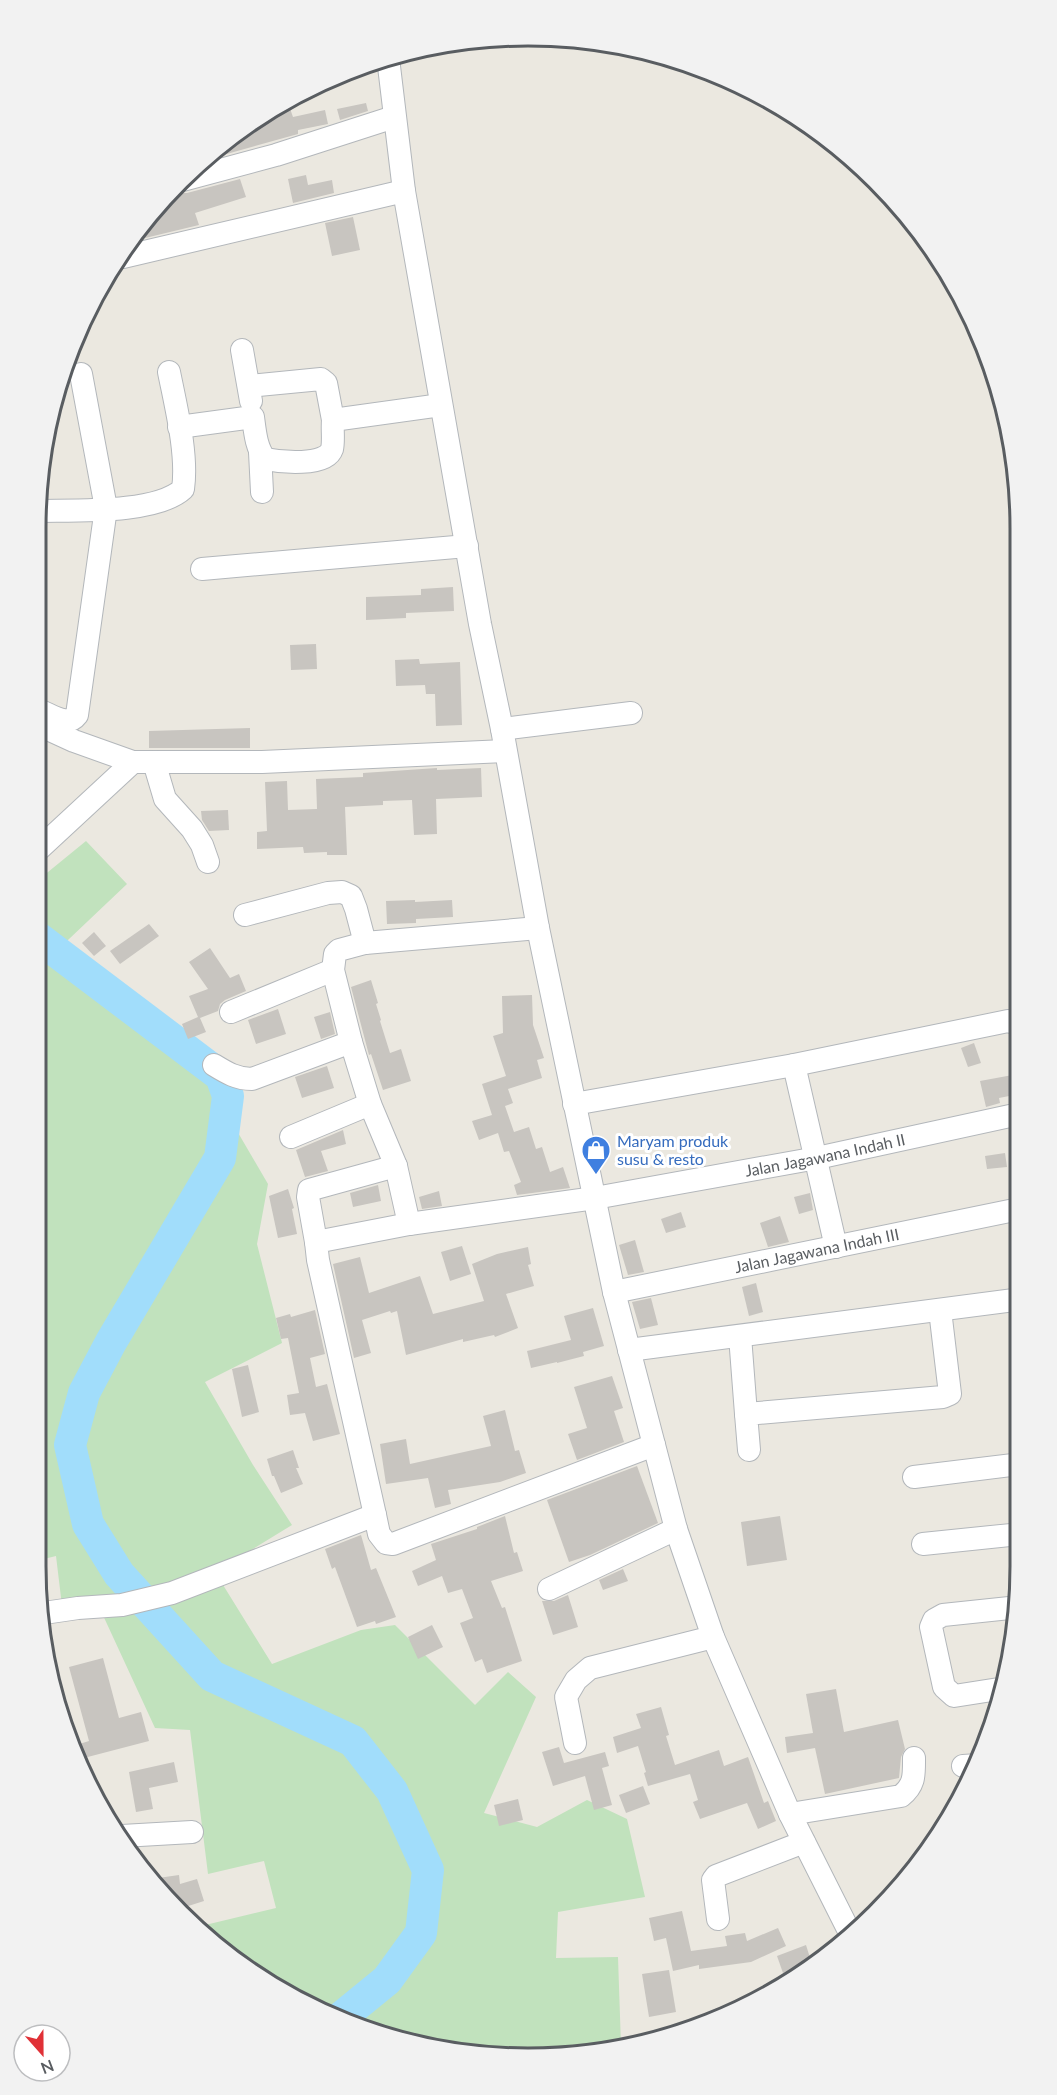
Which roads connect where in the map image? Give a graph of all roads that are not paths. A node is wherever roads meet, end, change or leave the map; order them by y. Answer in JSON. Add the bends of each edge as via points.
{"nodes":[{"id":1,"x":389,"y":68,"type":"edge"},
{"id":2,"x":394,"y":117,"type":"junction"},
{"id":3,"x":202,"y":175,"type":"edge"},
{"id":4,"x":404,"y":191,"type":"junction"},
{"id":5,"x":132,"y":255,"type":"edge"},
{"id":6,"x":242,"y":350,"type":"dead end"},
{"id":7,"x":169,"y":372,"type":"dead end"},
{"id":8,"x":81,"y":374,"type":"dead end"},
{"id":9,"x":249,"y":386,"type":"junction"},
{"id":10,"x":441,"y":405,"type":"junction"},
{"id":11,"x":254,"y":417,"type":"junction"},
{"id":12,"x":333,"y":420,"type":"junction"},
{"id":13,"x":179,"y":427,"type":"junction"},
{"id":14,"x":260,"y":452,"type":"junction"},
{"id":15,"x":262,"y":492,"type":"dead end"},
{"id":16,"x":106,"y":508,"type":"junction"},
{"id":17,"x":47,"y":511,"type":"edge"},
{"id":18,"x":467,"y":546,"type":"junction"},
{"id":19,"x":202,"y":569,"type":"dead end"},
{"id":20,"x":46,"y":713,"type":"edge"},
{"id":21,"x":631,"y":713,"type":"dead end"},
{"id":22,"x":46,"y":728,"type":"edge"},
{"id":23,"x":503,"y":740,"type":"junction"},
{"id":24,"x":143,"y":762,"type":"junction"},
{"id":25,"x":46,"y":843,"type":"edge"},
{"id":26,"x":208,"y":862,"type":"dead end"},
{"id":27,"x":245,"y":915,"type":"dead end"},
{"id":28,"x":538,"y":928,"type":"junction"},
{"id":29,"x":365,"y":943,"type":"junction"},
{"id":30,"x":333,"y":970,"type":"junction"},
{"id":31,"x":231,"y":1012,"type":"dead end"},
{"id":32,"x":1010,"y":1022,"type":"edge"},
{"id":33,"x":351,"y":1042,"type":"junction"},
{"id":34,"x":214,"y":1065,"type":"dead end"},
{"id":35,"x":794,"y":1065,"type":"junction"},
{"id":36,"x":370,"y":1104,"type":"junction"},
{"id":37,"x":574,"y":1104,"type":"junction"},
{"id":38,"x":1010,"y":1116,"type":"edge"},
{"id":39,"x":291,"y":1137,"type":"dead end"},
{"id":40,"x":817,"y":1158,"type":"junction"},
{"id":41,"x":396,"y":1166,"type":"junction"},
{"id":42,"x":595,"y":1198,"type":"junction"},
{"id":43,"x":1010,"y":1211,"type":"edge"},
{"id":44,"x":409,"y":1224,"type":"junction"},
{"id":45,"x":316,"y":1242,"type":"junction"},
{"id":46,"x":836,"y":1247,"type":"junction"},
{"id":47,"x":614,"y":1292,"type":"junction"},
{"id":48,"x":1010,"y":1301,"type":"edge"},
{"id":49,"x":940,"y":1310,"type":"junction"},
{"id":50,"x":740,"y":1336,"type":"junction"},
{"id":51,"x":629,"y":1350,"type":"junction"},
{"id":52,"x":746,"y":1414,"type":"junction"},
{"id":53,"x":654,"y":1446,"type":"junction"},
{"id":54,"x":750,"y":1450,"type":"dead end"},
{"id":55,"x":1010,"y":1465,"type":"edge"},
{"id":56,"x":914,"y":1477,"type":"dead end"},
{"id":57,"x":375,"y":1515,"type":"junction"},
{"id":58,"x":676,"y":1529,"type":"junction"},
{"id":59,"x":1010,"y":1534,"type":"edge"},
{"id":60,"x":923,"y":1544,"type":"dead end"},
{"id":61,"x":549,"y":1590,"type":"dead end"},
{"id":62,"x":1008,"y":1608,"type":"edge"},
{"id":63,"x":49,"y":1612,"type":"edge"},
{"id":64,"x":713,"y":1637,"type":"junction"},
{"id":65,"x":994,"y":1690,"type":"edge"},
{"id":66,"x":575,"y":1743,"type":"dead end"},
{"id":67,"x":914,"y":1758,"type":"dead end"},
{"id":68,"x":790,"y":1815,"type":"junction"},
{"id":69,"x":192,"y":1832,"type":"dead end"},
{"id":70,"x":129,"y":1836,"type":"edge"},
{"id":71,"x":804,"y":1842,"type":"junction"},
{"id":72,"x":718,"y":1919,"type":"dead end"},
{"id":73,"x":847,"y":1928,"type":"edge"}],
"edges":[{"from":1,"to":2,"type":"street"},
{"from":2,"to":3,"type":"street"},
{"from":2,"to":4,"type":"street"},
{"from":4,"to":5,"type":"street"},
{"from":4,"to":10,"type":"street"},
{"from":6,"to":9,"type":"street"},
{"from":7,"to":13,"type":"street"},
{"from":8,"to":16,"type":"street"},
{"from":9,"to":11,"type":"street"},
{"from":9,"to":12,"type":"street","via":[[321,379],[326,383]]},
{"from":10,"to":12,"type":"street"},
{"from":10,"to":18,"type":"street"},
{"from":11,"to":13,"type":"street"},
{"from":11,"to":14,"type":"street"},
{"from":12,"to":14,"type":"street","via":[[332,449],[319,460],[277,461],[265,459]]},
{"from":13,"to":16,"type":"street","via":[[183,489],[147,505]]},
{"from":14,"to":15,"type":"street"},
{"from":16,"to":17,"type":"street"},
{"from":16,"to":20,"type":"street","via":[[77,715],[66,722]]},
{"from":18,"to":19,"type":"street"},
{"from":18,"to":23,"type":"street"},
{"from":21,"to":23,"type":"street"},
{"from":22,"to":24,"type":"street"},
{"from":23,"to":24,"type":"street","via":[[262,762]]},
{"from":23,"to":28,"type":"street"},
{"from":24,"to":25,"type":"street"},
{"from":24,"to":26,"type":"street","via":[[165,799],[192,829]]},
{"from":27,"to":29,"type":"street","via":[[342,892],[351,896]]},
{"from":28,"to":29,"type":"street"},
{"from":28,"to":37,"type":"street"},
{"from":29,"to":30,"type":"street","via":[[334,954]]},
{"from":30,"to":31,"type":"street"},
{"from":30,"to":33,"type":"street"},
{"from":32,"to":35,"type":"street"},
{"from":33,"to":34,"type":"street","via":[[252,1079],[230,1075]]},
{"from":33,"to":36,"type":"street"},
{"from":35,"to":37,"type":"street"},
{"from":35,"to":40,"type":"street"},
{"from":36,"to":39,"type":"street"},
{"from":36,"to":41,"type":"street"},
{"from":37,"to":42,"type":"street"},
{"from":38,"to":40,"type":"street","name":"Jalan Jagawana Indah II"},
{"from":40,"to":42,"type":"street","name":"Jalan Jagawana Indah II"},
{"from":40,"to":46,"type":"street"},
{"from":41,"to":44,"type":"street"},
{"from":41,"to":45,"type":"street","via":[[309,1190]]},
{"from":42,"to":44,"type":"street","name":"Jalan Jagawana Indah II"},
{"from":42,"to":47,"type":"street"},
{"from":43,"to":46,"type":"street","name":"Jalan Jagawana Indah III"},
{"from":44,"to":45,"type":"street","name":"Jalan Jagawana Indah II"},
{"from":45,"to":57,"type":"street"},
{"from":46,"to":47,"type":"street","name":"Jalan Jagawana Indah III"},
{"from":47,"to":51,"type":"street"},
{"from":48,"to":49,"type":"street"},
{"from":49,"to":50,"type":"street"},
{"from":49,"to":52,"type":"street","via":[[950,1394],[947,1396]]},
{"from":50,"to":51,"type":"street"},
{"from":50,"to":52,"type":"street"},
{"from":51,"to":53,"type":"street"},
{"from":52,"to":54,"type":"street"},
{"from":53,"to":57,"type":"street","via":[[393,1544],[382,1539]]},
{"from":53,"to":58,"type":"street"},
{"from":55,"to":56,"type":"street"},
{"from":57,"to":63,"type":"street","via":[[172,1593],[122,1605]]},
{"from":58,"to":61,"type":"street"},
{"from":58,"to":64,"type":"street"},
{"from":59,"to":60,"type":"street"},
{"from":62,"to":65,"type":"street","via":[[942,1615],[931,1627],[944,1687],[949,1692],[954,1696]]},
{"from":64,"to":66,"type":"street","via":[[590,1668],[576,1680],[566,1697]]},
{"from":64,"to":68,"type":"street"},
{"from":67,"to":68,"type":"street","via":[[910,1789],[901,1796]]},
{"from":68,"to":71,"type":"street"},
{"from":69,"to":70,"type":"street"},
{"from":71,"to":72,"type":"street","via":[[716,1876],[713,1880]]},
{"from":71,"to":73,"type":"street"}]}
